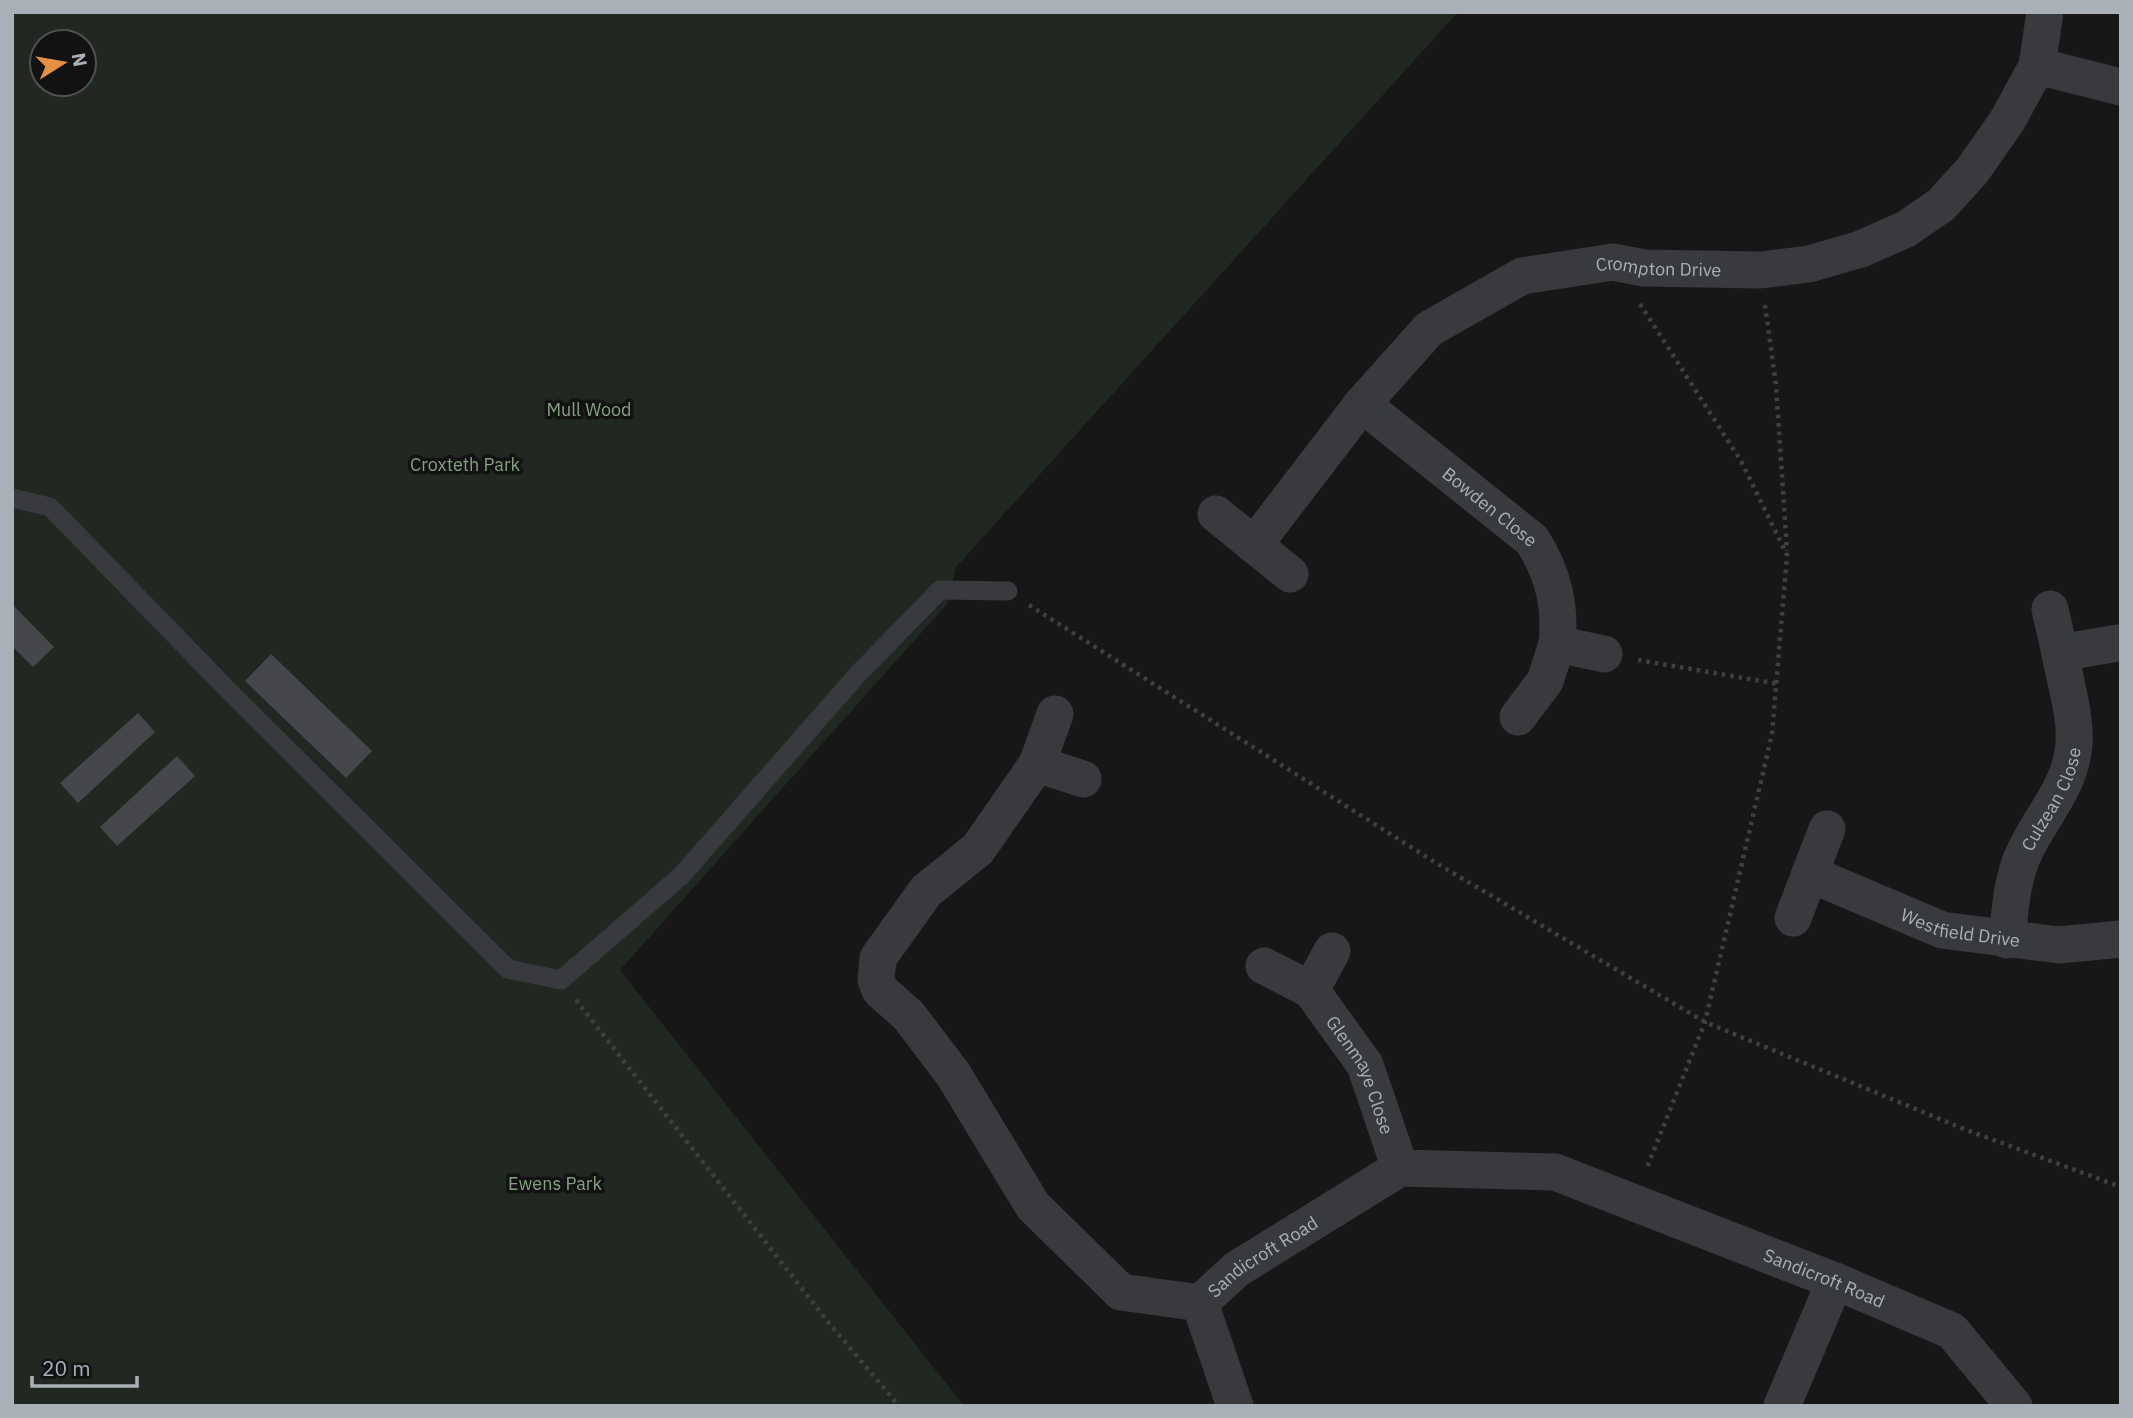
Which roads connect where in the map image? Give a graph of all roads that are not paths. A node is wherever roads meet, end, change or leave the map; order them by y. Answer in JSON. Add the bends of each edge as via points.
{"nodes":[{"id":1,"x":2045,"y":12,"type":"edge"},
{"id":2,"x":2037,"y":66,"type":"junction"},
{"id":3,"x":2121,"y":87,"type":"edge"},
{"id":4,"x":1362,"y":404,"type":"junction"},
{"id":5,"x":12,"y":498,"type":"edge"},
{"id":6,"x":1216,"y":514,"type":"dead end"},
{"id":7,"x":1254,"y":545,"type":"junction"},
{"id":8,"x":1290,"y":574,"type":"dead end"},
{"id":9,"x":1008,"y":591,"type":"road end"},
{"id":10,"x":2050,"y":609,"type":"dead end"},
{"id":11,"x":2118,"y":643,"type":"dead end"},
{"id":12,"x":1557,"y":644,"type":"junction"},
{"id":13,"x":2060,"y":653,"type":"junction"},
{"id":14,"x":1604,"y":654,"type":"road end"},
{"id":15,"x":1055,"y":714,"type":"dead end"},
{"id":16,"x":1518,"y":717,"type":"dead end"},
{"id":17,"x":1037,"y":764,"type":"junction"},
{"id":18,"x":1083,"y":779,"type":"dead end"},
{"id":19,"x":1827,"y":830,"type":"dead end"},
{"id":20,"x":1810,"y":874,"type":"junction"},
{"id":21,"x":1793,"y":918,"type":"dead end"},
{"id":22,"x":2121,"y":939,"type":"edge"},
{"id":23,"x":2007,"y":940,"type":"junction"},
{"id":24,"x":1332,"y":951,"type":"dead end"},
{"id":25,"x":1265,"y":966,"type":"dead end"},
{"id":26,"x":1311,"y":990,"type":"junction"},
{"id":27,"x":1400,"y":1168,"type":"junction"},
{"id":28,"x":1835,"y":1281,"type":"junction"},
{"id":29,"x":1200,"y":1303,"type":"junction"},
{"id":30,"x":1235,"y":1406,"type":"edge"},
{"id":31,"x":1782,"y":1406,"type":"edge"},
{"id":32,"x":2014,"y":1406,"type":"edge"}],
"edges":[{"from":1,"to":2,"type":"street","name":"Crompton Drive"},
{"from":2,"to":3,"type":"street"},
{"from":2,"to":4,"type":"street","name":"Crompton Drive","via":[[1979,161],[1941,205],[1906,229],[1861,249],[1809,264],[1760,270],[1644,268],[1613,262],[1522,276],[1429,329]]},
{"from":4,"to":7,"type":"street","name":"Crompton Drive"},
{"from":4,"to":12,"type":"street","name":"Bowden Close","via":[[1532,540],[1546,561],[1557,598]]},
{"from":5,"to":9,"type":"lane","via":[[50,507],[508,969],[561,980],[681,876],[858,674],[940,590]]},
{"from":6,"to":7,"type":"street"},
{"from":7,"to":8,"type":"street"},
{"from":10,"to":13,"type":"street","name":"Culzean Close"},
{"from":11,"to":13,"type":"street"},
{"from":12,"to":14,"type":"street"},
{"from":12,"to":16,"type":"street","name":"Bowden Close","via":[[1545,681]]},
{"from":13,"to":23,"type":"street","name":"Culzean Close","via":[[2075,743],[2063,787],[2022,858],[2011,897]]},
{"from":15,"to":17,"type":"street","name":"Sandicroft Road"},
{"from":17,"to":18,"type":"street"},
{"from":17,"to":29,"type":"street","name":"Sandicroft Road","via":[[978,849],[926,891],[878,958],[876,980],[953,1074],[1033,1206],[1121,1292]]},
{"from":19,"to":20,"type":"street"},
{"from":20,"to":21,"type":"street"},
{"from":20,"to":23,"type":"street","name":"Westfield Drive","via":[[1942,930]]},
{"from":22,"to":23,"type":"street","name":"Westfield Drive","via":[[2059,945]]},
{"from":24,"to":26,"type":"street"},
{"from":25,"to":26,"type":"street","name":"Glenmaye Close"},
{"from":26,"to":27,"type":"street","name":"Glenmaye Close","via":[[1365,1065]]},
{"from":27,"to":28,"type":"street","name":"Sandicroft Road","via":[[1555,1172]]},
{"from":27,"to":29,"type":"street","name":"Sandicroft Road","via":[[1237,1269]]},
{"from":28,"to":31,"type":"street"},
{"from":28,"to":32,"type":"street","name":"Sandicroft Road","via":[[1952,1331]]},
{"from":29,"to":30,"type":"street"}]}
